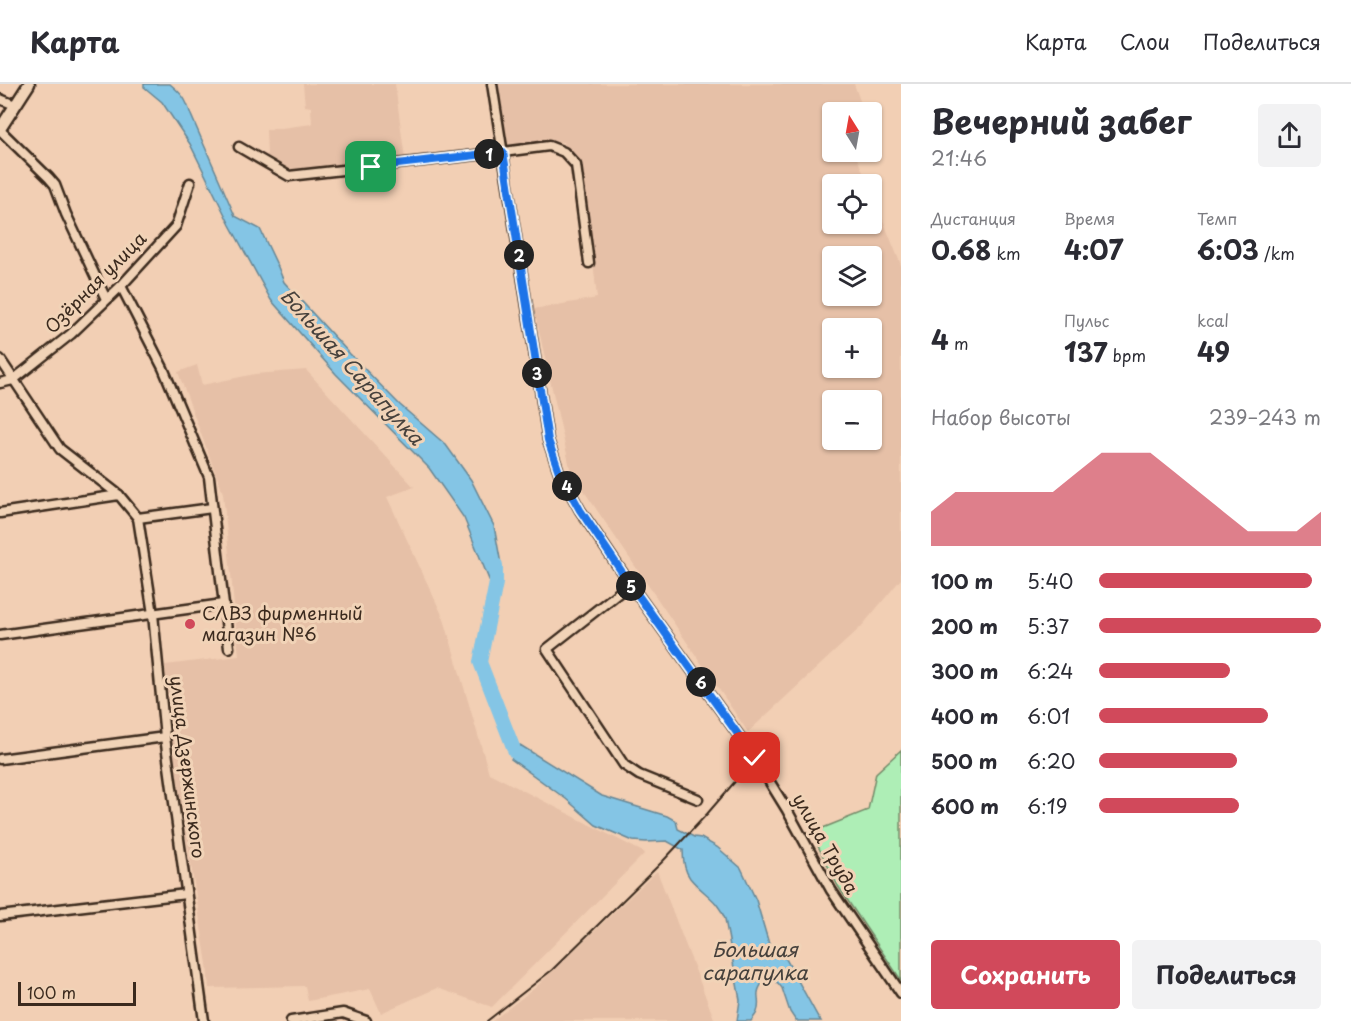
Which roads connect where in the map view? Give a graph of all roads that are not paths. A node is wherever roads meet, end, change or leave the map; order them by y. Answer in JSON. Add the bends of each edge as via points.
{"nodes":[{"id":1,"x":29,"y":84,"type":"edge"},
{"id":2,"x":492,"y":84,"type":"edge"},
{"id":3,"x":0,"y":99,"type":"edge"},
{"id":4,"x":15,"y":105,"type":"junction"},
{"id":5,"x":0,"y":130,"type":"edge"},
{"id":6,"x":239,"y":147,"type":"dead end"},
{"id":7,"x":503,"y":152,"type":"junction"},
{"id":8,"x":190,"y":183,"type":"dead end"},
{"id":9,"x":590,"y":263,"type":"dead end"},
{"id":10,"x":121,"y":286,"type":"junction"},
{"id":11,"x":106,"y":298,"type":"junction"},
{"id":12,"x":0,"y":360,"type":"edge"},
{"id":13,"x":13,"y":380,"type":"junction"},
{"id":14,"x":0,"y":383,"type":"edge"},
{"id":15,"x":119,"y":495,"type":"junction"},
{"id":16,"x":212,"y":508,"type":"junction"},
{"id":17,"x":0,"y":513,"type":"edge"},
{"id":18,"x":138,"y":518,"type":"junction"},
{"id":19,"x":630,"y":584,"type":"junction"},
{"id":20,"x":223,"y":604,"type":"junction"},
{"id":21,"x":153,"y":614,"type":"junction"},
{"id":22,"x":0,"y":635,"type":"edge"},
{"id":23,"x":229,"y":648,"type":"dead end"},
{"id":24,"x":165,"y":737,"type":"junction"},
{"id":25,"x":0,"y":759,"type":"edge"},
{"id":26,"x":698,"y":799,"type":"dead end"},
{"id":27,"x":186,"y":894,"type":"junction"},
{"id":28,"x":0,"y":916,"type":"edge"},
{"id":29,"x":901,"y":993,"type":"edge"},
{"id":30,"x":204,"y":1021,"type":"edge"},
{"id":31,"x":291,"y":1021,"type":"edge"},
{"id":32,"x":366,"y":1021,"type":"edge"}],
"edges":[{"from":1,"to":4,"type":"main road"},
{"from":2,"to":7,"type":"street","name":"улица Труда"},
{"from":3,"to":4,"type":"street"},
{"from":4,"to":5,"type":"main road"},
{"from":5,"to":11,"type":"street","via":[[55,185]]},
{"from":6,"to":7,"type":"street","via":[[289,176]]},
{"from":7,"to":9,"type":"street","via":[[549,146],[564,152],[576,165]]},
{"from":7,"to":19,"type":"street","name":"улица Труда","via":[[548,440],[559,472],[580,510]]},
{"from":8,"to":10,"type":"street","name":"Озёрная улица","via":[[176,226]]},
{"from":10,"to":11,"type":"street","name":"Озёрная улица"},
{"from":10,"to":16,"type":"street","via":[[163,368],[209,477]]},
{"from":11,"to":13,"type":"street","name":"Озёрная улица","via":[[71,334]]},
{"from":12,"to":13,"type":"street"},
{"from":13,"to":14,"type":"street","name":"Озёрная улица"},
{"from":13,"to":15,"type":"street","via":[[60,449]]},
{"from":15,"to":17,"type":"street"},
{"from":15,"to":18,"type":"street"},
{"from":16,"to":18,"type":"street"},
{"from":16,"to":20,"type":"street"},
{"from":18,"to":21,"type":"street","name":"улица Дзержинского"},
{"from":19,"to":26,"type":"street","via":[[547,649],[624,765],[639,776]]},
{"from":19,"to":29,"type":"street","name":"улица Труда","via":[[755,758],[831,890]]},
{"from":20,"to":21,"type":"street"},
{"from":20,"to":23,"type":"street"},
{"from":21,"to":22,"type":"street"},
{"from":21,"to":24,"type":"street","name":"улица Дзержинского"},
{"from":24,"to":25,"type":"street"},
{"from":24,"to":27,"type":"street","name":"улица Дзержинского"},
{"from":27,"to":28,"type":"street"},
{"from":27,"to":30,"type":"street","name":"улица Дзержинского"},
{"from":31,"to":32,"type":"street","via":[[343,1013]]}]}
